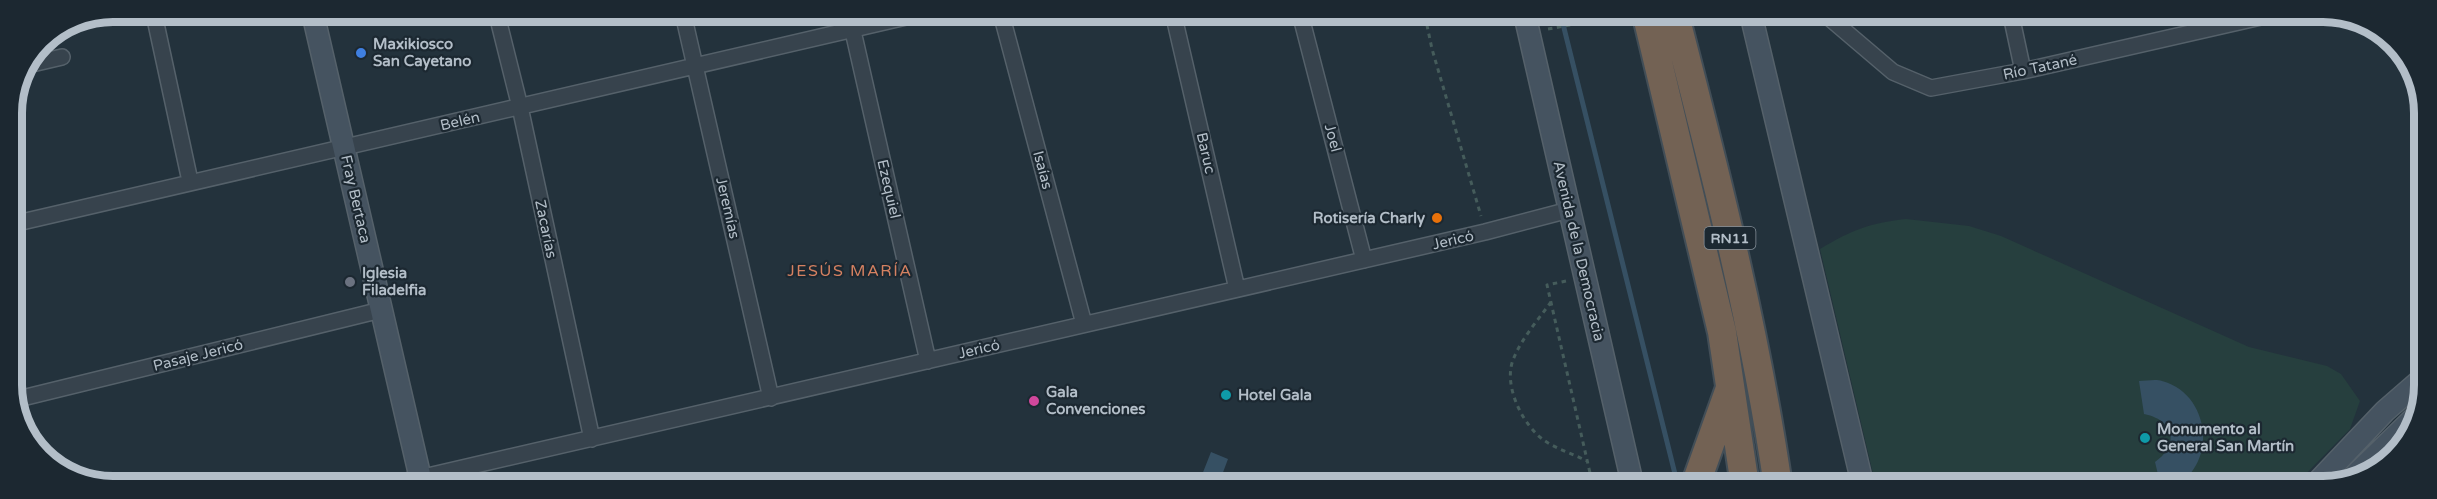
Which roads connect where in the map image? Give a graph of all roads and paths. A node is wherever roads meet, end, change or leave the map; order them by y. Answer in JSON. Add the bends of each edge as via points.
{"nodes":[{"id":1,"x":156,"y":22,"type":"edge"},
{"id":2,"x":315,"y":22,"type":"edge"},
{"id":3,"x":499,"y":22,"type":"edge"},
{"id":4,"x":685,"y":22,"type":"edge"},
{"id":5,"x":869,"y":22,"type":"edge"},
{"id":6,"x":1003,"y":22,"type":"edge"},
{"id":7,"x":1175,"y":22,"type":"edge"},
{"id":8,"x":1303,"y":22,"type":"edge"},
{"id":9,"x":1426,"y":22,"type":"edge"},
{"id":10,"x":1550,"y":22,"type":"edge"},
{"id":11,"x":1648,"y":22,"type":"edge"},
{"id":12,"x":1678,"y":22,"type":"edge"},
{"id":13,"x":1753,"y":22,"type":"edge"},
{"id":14,"x":1834,"y":22,"type":"edge"},
{"id":15,"x":2012,"y":22,"type":"edge"},
{"id":16,"x":2239,"y":22,"type":"edge"},
{"id":17,"x":851,"y":24,"type":"edge"},
{"id":18,"x":1526,"y":24,"type":"edge"},
{"id":19,"x":62,"y":57,"type":"dead end"},
{"id":20,"x":38,"y":63,"type":"edge"},
{"id":21,"x":695,"y":66,"type":"junction"},
{"id":22,"x":2023,"y":71,"type":"junction"},
{"id":23,"x":520,"y":107,"type":"junction"},
{"id":24,"x":344,"y":146,"type":"junction"},
{"id":25,"x":190,"y":182,"type":"junction"},
{"id":26,"x":1569,"y":210,"type":"junction"},
{"id":27,"x":22,"y":222,"type":"edge"},
{"id":28,"x":1485,"y":232,"type":"junction"},
{"id":29,"x":1364,"y":260,"type":"junction"},
{"id":30,"x":1585,"y":277,"type":"junction"},
{"id":31,"x":1237,"y":289,"type":"junction"},
{"id":32,"x":1551,"y":302,"type":"junction"},
{"id":33,"x":381,"y":310,"type":"junction"},
{"id":34,"x":1084,"y":324,"type":"junction"},
{"id":35,"x":928,"y":361,"type":"junction"},
{"id":36,"x":1731,"y":386,"type":"junction"},
{"id":37,"x":2414,"y":386,"type":"edge"},
{"id":38,"x":23,"y":398,"type":"edge"},
{"id":39,"x":771,"y":398,"type":"junction"},
{"id":40,"x":2403,"y":428,"type":"edge"},
{"id":41,"x":592,"y":439,"type":"junction"},
{"id":42,"x":1587,"y":461,"type":"junction"},
{"id":43,"x":2363,"y":467,"type":"edge"},
{"id":44,"x":420,"y":476,"type":"edge"},
{"id":45,"x":445,"y":476,"type":"edge"},
{"id":46,"x":1591,"y":476,"type":"edge"},
{"id":47,"x":1631,"y":476,"type":"edge"},
{"id":48,"x":1699,"y":476,"type":"edge"},
{"id":49,"x":1744,"y":476,"type":"edge"},
{"id":50,"x":1776,"y":476,"type":"edge"},
{"id":51,"x":1861,"y":476,"type":"edge"},
{"id":52,"x":2323,"y":476,"type":"edge"}],
"edges":[{"from":1,"to":25,"type":"street"},
{"from":2,"to":24,"type":"street","name":"Fray Bertaca"},
{"from":3,"to":23,"type":"street","name":"Zacarías"},
{"from":4,"to":21,"type":"street","name":"Jeremías"},
{"from":5,"to":17,"type":"street","name":"Belén"},
{"from":6,"to":34,"type":"street","name":"Isaías"},
{"from":7,"to":31,"type":"street","name":"Baruc"},
{"from":8,"to":29,"type":"street","name":"Joel"},
{"from":9,"to":28,"type":"path"},
{"from":10,"to":18,"type":"path"},
{"from":11,"to":36,"type":"highway","number":"RN11","via":[[1722,332]]},
{"from":12,"to":50,"type":"highway","number":"RN11","via":[[1752,332]]},
{"from":13,"to":51,"type":"street"},
{"from":14,"to":22,"type":"street","name":"Río Tatané","via":[[1893,72],[1931,88]]},
{"from":15,"to":22,"type":"street"},
{"from":16,"to":22,"type":"street","name":"Río Tatané"},
{"from":17,"to":21,"type":"street","name":"Belén"},
{"from":17,"to":35,"type":"street","name":"Ezequiel"},
{"from":18,"to":26,"type":"street","name":"Avenida de la Democracia"},
{"from":19,"to":20,"type":"street"},
{"from":21,"to":23,"type":"street","name":"Belén"},
{"from":21,"to":39,"type":"street","name":"Jeremías"},
{"from":23,"to":24,"type":"street","name":"Belén"},
{"from":23,"to":41,"type":"street","name":"Zacarías"},
{"from":24,"to":25,"type":"street","name":"Belén"},
{"from":24,"to":33,"type":"street","name":"Fray Bertaca"},
{"from":25,"to":27,"type":"street","name":"Belén"},
{"from":26,"to":28,"type":"street","name":"Jericó"},
{"from":26,"to":30,"type":"street","name":"Avenida de la Democracia"},
{"from":28,"to":29,"type":"street","name":"Jericó"},
{"from":29,"to":31,"type":"street","name":"Jericó"},
{"from":30,"to":32,"type":"path","via":[[1547,285]]},
{"from":30,"to":47,"type":"street","name":"Avenida de la Democracia"},
{"from":31,"to":34,"type":"street","name":"Jericó"},
{"from":32,"to":42,"type":"path"},
{"from":32,"to":42,"type":"path","via":[[1512,362],[1512,394],[1526,422],[1544,441]]},
{"from":33,"to":38,"type":"street","name":"Pasaje Jericó"},
{"from":33,"to":44,"type":"street","name":"Fray Bertaca"},
{"from":34,"to":35,"type":"street","name":"Jericó"},
{"from":35,"to":39,"type":"street","name":"Jericó"},
{"from":36,"to":48,"type":"highway"},
{"from":36,"to":49,"type":"highway","number":"RN11"},
{"from":37,"to":52,"type":"street"},
{"from":39,"to":41,"type":"street","name":"Jericó"},
{"from":40,"to":43,"type":"street"},
{"from":41,"to":45,"type":"street","name":"Jericó"},
{"from":42,"to":46,"type":"path"}]}
